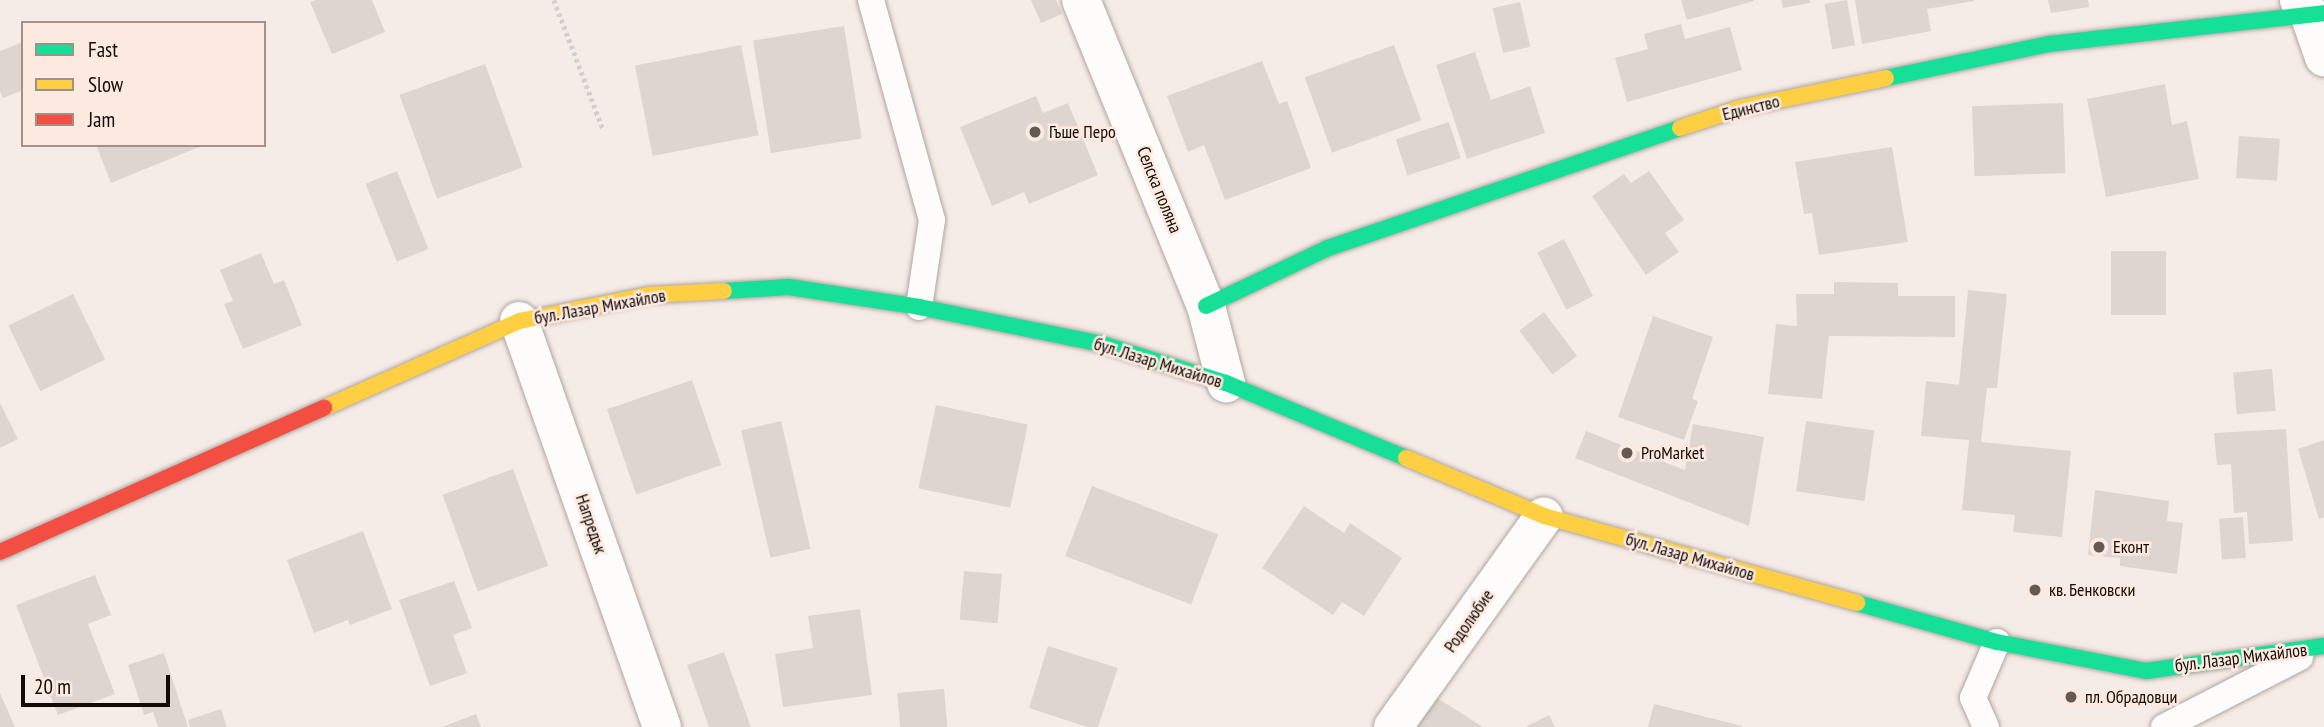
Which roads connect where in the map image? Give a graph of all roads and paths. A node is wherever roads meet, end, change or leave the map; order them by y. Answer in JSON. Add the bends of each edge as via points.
{"nodes":[{"id":1,"x":554,"y":0,"type":"edge"},
{"id":2,"x":871,"y":0,"type":"edge"},
{"id":3,"x":1081,"y":0,"type":"edge"},
{"id":4,"x":2311,"y":9,"type":"edge"},
{"id":5,"x":2324,"y":57,"type":"edge"},
{"id":6,"x":603,"y":129,"type":"dead end"},
{"id":7,"x":1206,"y":306,"type":"junction"},
{"id":8,"x":919,"y":307,"type":"junction"},
{"id":9,"x":519,"y":321,"type":"junction"},
{"id":10,"x":1226,"y":383,"type":"junction"},
{"id":11,"x":1544,"y":516,"type":"junction"},
{"id":12,"x":0,"y":552,"type":"edge"},
{"id":13,"x":1997,"y":642,"type":"junction"},
{"id":14,"x":2320,"y":648,"type":"edge"},
{"id":15,"x":662,"y":727,"type":"edge"},
{"id":16,"x":1394,"y":727,"type":"edge"},
{"id":17,"x":1986,"y":727,"type":"edge"},
{"id":18,"x":2164,"y":727,"type":"edge"}],
"edges":[{"from":1,"to":6,"type":"path"},
{"from":2,"to":8,"type":"lane","via":[[932,220]]},
{"from":3,"to":7,"type":"street","name":"Селска поляна"},
{"from":4,"to":5,"type":"street"},
{"from":4,"to":7,"type":"street","name":"Единство","via":[[2049,44],[1740,108],[1328,248]]},
{"from":7,"to":10,"type":"street","name":"Селска поляна"},
{"from":8,"to":9,"type":"street","name":"бул. Лазар Михайлов","via":[[789,287],[649,295]]},
{"from":8,"to":10,"type":"street","name":"бул. Лазар Михайлов","via":[[1102,344]]},
{"from":9,"to":12,"type":"street","name":"бул. Лазар Михайлов"},
{"from":9,"to":15,"type":"street","name":"Напредък"},
{"from":10,"to":11,"type":"street","name":"бул. Лазар Михайлов"},
{"from":11,"to":13,"type":"street","name":"бул. Лазар Михайлов"},
{"from":11,"to":16,"type":"street","name":"Родолюбие"},
{"from":13,"to":14,"type":"street","name":"бул. Лазар Михайлов","via":[[2146,670]]},
{"from":13,"to":17,"type":"lane","via":[[1973,698]]},
{"from":14,"to":18,"type":"lane"}]}
